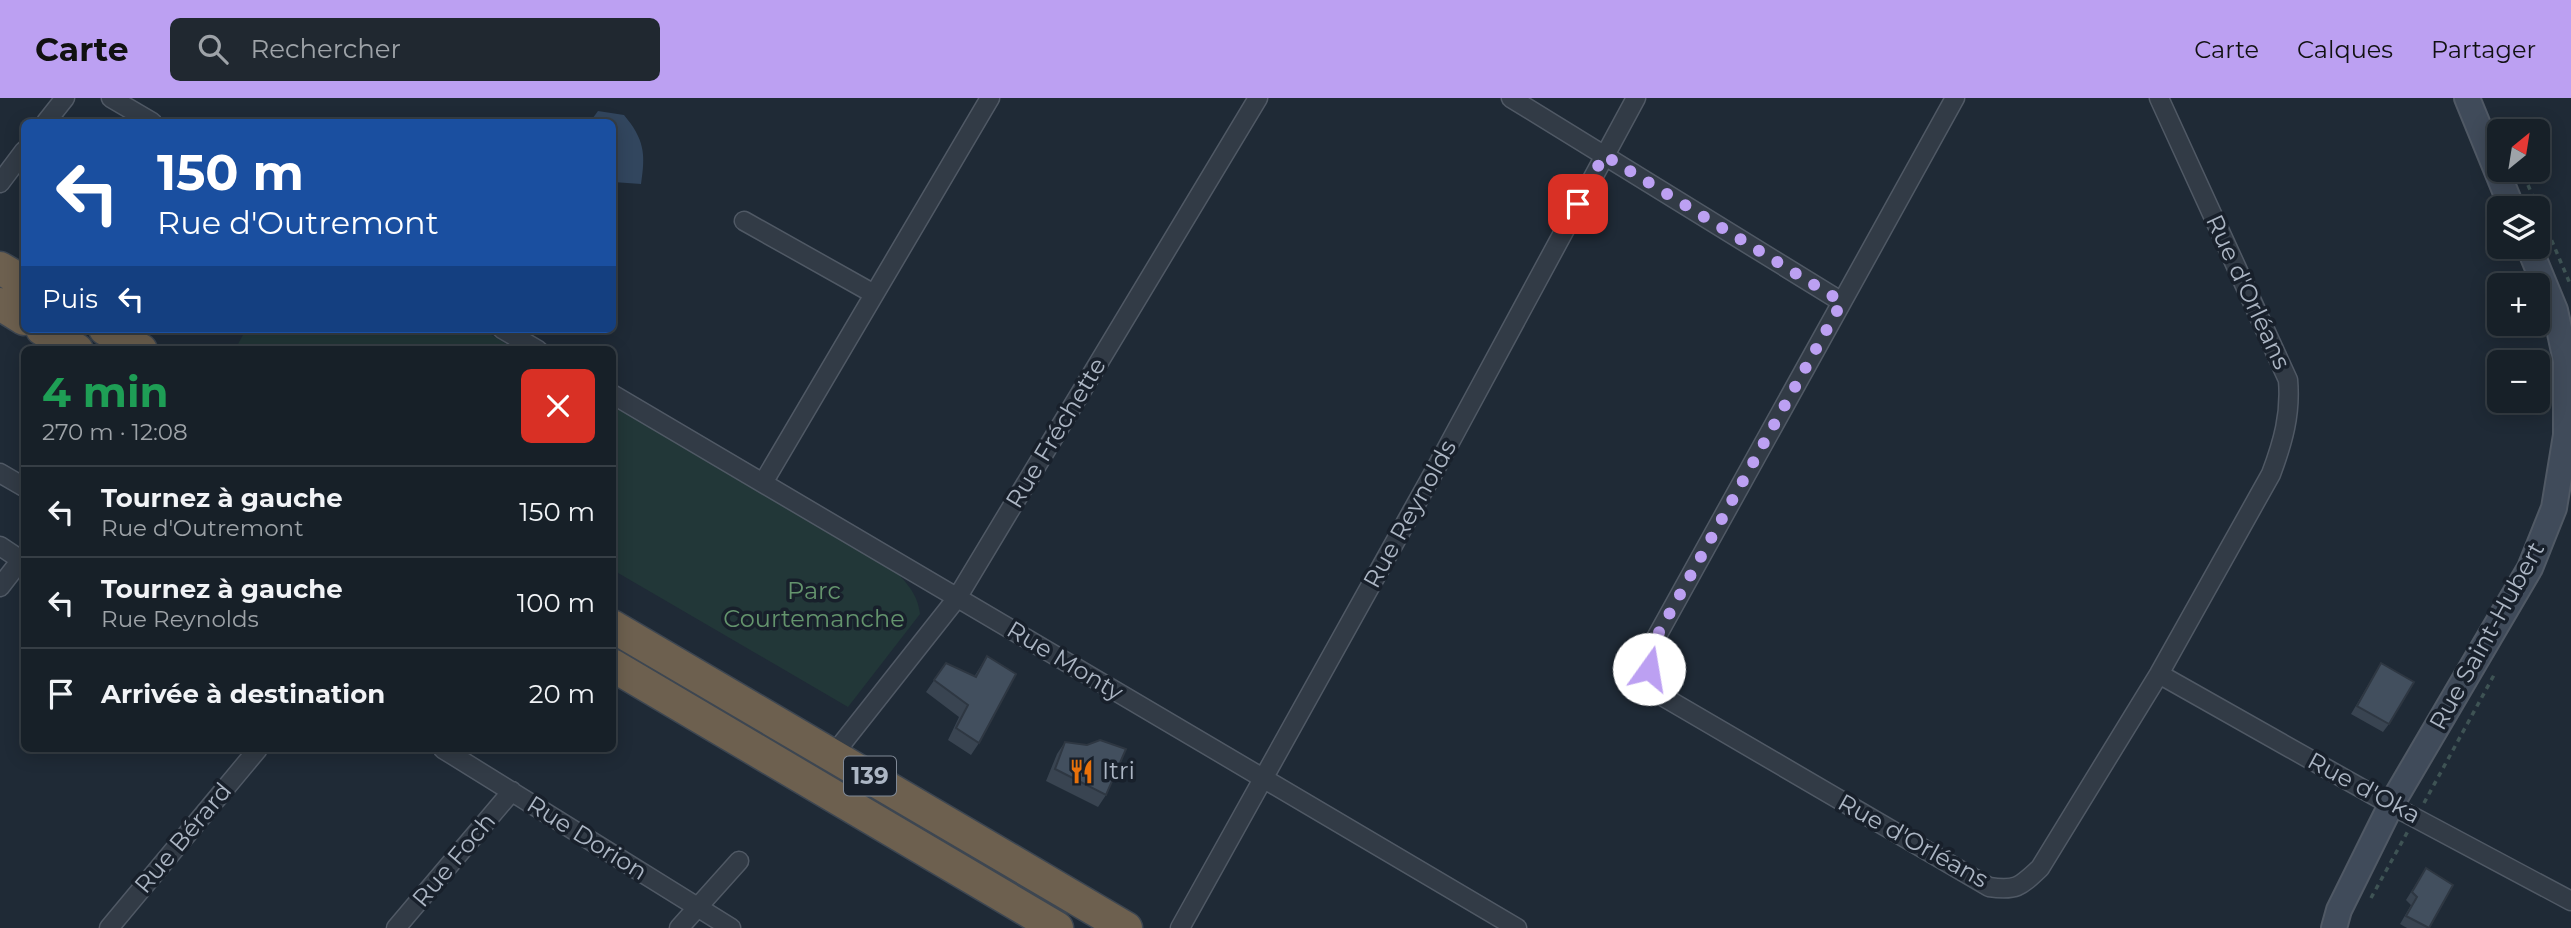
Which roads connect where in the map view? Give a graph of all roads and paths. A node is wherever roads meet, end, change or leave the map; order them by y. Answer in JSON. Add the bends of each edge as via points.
{"nodes":[{"id":1,"x":65,"y":98,"type":"edge"},
{"id":2,"x":111,"y":98,"type":"edge"},
{"id":3,"x":990,"y":98,"type":"edge"},
{"id":4,"x":1258,"y":98,"type":"edge"},
{"id":5,"x":1511,"y":98,"type":"edge"},
{"id":6,"x":1636,"y":98,"type":"edge"},
{"id":7,"x":1955,"y":98,"type":"edge"},
{"id":8,"x":2159,"y":98,"type":"edge"},
{"id":9,"x":2467,"y":98,"type":"edge"},
{"id":10,"x":48,"y":119,"type":"edge"},
{"id":11,"x":147,"y":119,"type":"edge"},
{"id":12,"x":21,"y":155,"type":"edge"},
{"id":13,"x":1604,"y":155,"type":"junction"},
{"id":14,"x":2526,"y":182,"type":"dead end"},
{"id":15,"x":0,"y":183,"type":"edge"},
{"id":16,"x":2507,"y":196,"type":"edge"},
{"id":17,"x":744,"y":221,"type":"dead end"},
{"id":18,"x":2536,"y":259,"type":"edge"},
{"id":19,"x":0,"y":268,"type":"edge"},
{"id":20,"x":21,"y":280,"type":"edge"},
{"id":21,"x":2571,"y":286,"type":"edge"},
{"id":22,"x":874,"y":294,"type":"junction"},
{"id":23,"x":1842,"y":302,"type":"junction"},
{"id":24,"x":0,"y":304,"type":"edge"},
{"id":25,"x":2563,"y":309,"type":"edge"},
{"id":26,"x":21,"y":317,"type":"edge"},
{"id":27,"x":49,"y":333,"type":"edge"},
{"id":28,"x":112,"y":333,"type":"edge"},
{"id":29,"x":509,"y":333,"type":"edge"},
{"id":30,"x":71,"y":346,"type":"edge"},
{"id":31,"x":134,"y":346,"type":"edge"},
{"id":32,"x":531,"y":346,"type":"edge"},
{"id":33,"x":616,"y":396,"type":"edge"},
{"id":34,"x":0,"y":472,"type":"edge"},
{"id":35,"x":763,"y":483,"type":"junction"},
{"id":36,"x":21,"y":485,"type":"edge"},
{"id":37,"x":0,"y":546,"type":"edge"},
{"id":38,"x":21,"y":557,"type":"edge"},
{"id":39,"x":21,"y":561,"type":"edge"},
{"id":40,"x":0,"y":587,"type":"edge"},
{"id":41,"x":957,"y":598,"type":"junction"},
{"id":42,"x":616,"y":627,"type":"edge"},
{"id":43,"x":616,"y":667,"type":"edge"},
{"id":44,"x":2497,"y":670,"type":"dead end"},
{"id":45,"x":2159,"y":674,"type":"junction"},
{"id":46,"x":255,"y":752,"type":"edge"},
{"id":47,"x":448,"y":752,"type":"edge"},
{"id":48,"x":833,"y":755,"type":"junction"},
{"id":49,"x":1264,"y":779,"type":"junction"},
{"id":50,"x":512,"y":791,"type":"junction"},
{"id":51,"x":2391,"y":805,"type":"junction"},
{"id":52,"x":2417,"y":816,"type":"junction"},
{"id":53,"x":738,"y":862,"type":"dead end"},
{"id":54,"x":2369,"y":901,"type":"dead end"},
{"id":55,"x":2571,"y":901,"type":"edge"},
{"id":56,"x":697,"y":908,"type":"junction"},
{"id":57,"x":108,"y":928,"type":"edge"},
{"id":58,"x":396,"y":928,"type":"edge"},
{"id":59,"x":679,"y":928,"type":"edge"},
{"id":60,"x":731,"y":928,"type":"edge"},
{"id":61,"x":1057,"y":928,"type":"edge"},
{"id":62,"x":1126,"y":928,"type":"edge"},
{"id":63,"x":1180,"y":928,"type":"edge"},
{"id":64,"x":1517,"y":928,"type":"edge"},
{"id":65,"x":2334,"y":928,"type":"edge"}],
"edges":[{"from":1,"to":10,"type":"street"},
{"from":2,"to":11,"type":"street"},
{"from":3,"to":22,"type":"street"},
{"from":4,"to":41,"type":"street","name":"Rue Fréchette"},
{"from":5,"to":13,"type":"street"},
{"from":6,"to":13,"type":"street","name":"Rue Reynolds"},
{"from":7,"to":23,"type":"street","name":"Rue d'Orléans"},
{"from":8,"to":45,"type":"street","name":"Rue d'Orléans","via":[[2288,380],[2290,407],[2272,474]]},
{"from":9,"to":16,"type":"street"},
{"from":12,"to":15,"type":"street"},
{"from":13,"to":23,"type":"street"},
{"from":13,"to":49,"type":"street","name":"Rue Reynolds"},
{"from":14,"to":21,"type":"path"},
{"from":17,"to":22,"type":"street"},
{"from":18,"to":25,"type":"street","name":"Rue Saint-Hubert"},
{"from":19,"to":20,"type":"highway"},
{"from":22,"to":35,"type":"street"},
{"from":23,"to":45,"type":"street","name":"Rue d'Orléans","via":[[1652,645],[1649,669],[1662,696],[1989,887],[2011,890],[2040,868]]},
{"from":24,"to":26,"type":"highway"},
{"from":25,"to":51,"type":"street","name":"Rue Saint-Hubert","via":[[2566,435],[2554,508],[2529,568]]},
{"from":27,"to":30,"type":"highway"},
{"from":28,"to":31,"type":"highway"},
{"from":29,"to":32,"type":"street"},
{"from":33,"to":35,"type":"street","name":"Rue Monty"},
{"from":34,"to":36,"type":"street"},
{"from":35,"to":41,"type":"street","name":"Rue Monty"},
{"from":37,"to":38,"type":"street"},
{"from":39,"to":40,"type":"street"},
{"from":41,"to":48,"type":"street","name":"Rue Fréchette"},
{"from":41,"to":49,"type":"street","name":"Rue Monty"},
{"from":42,"to":48,"type":"highway","number":"139"},
{"from":43,"to":61,"type":"highway","number":"139"},
{"from":44,"to":52,"type":"path","name":"Rue Saint-Hubert"},
{"from":45,"to":51,"type":"street","name":"Rue d'Oka"},
{"from":46,"to":57,"type":"street","name":"Rue Bérard"},
{"from":47,"to":50,"type":"street","name":"Rue Dorion"},
{"from":48,"to":62,"type":"highway","number":"139"},
{"from":49,"to":63,"type":"street","name":"Rue Reynolds"},
{"from":49,"to":64,"type":"street","name":"Rue Monty"},
{"from":50,"to":56,"type":"street","name":"Rue Dorion"},
{"from":50,"to":58,"type":"street","name":"Rue Foch"},
{"from":51,"to":52,"type":"street","name":"Rue d'Oka"},
{"from":51,"to":65,"type":"street","name":"Rue Saint-Hubert"},
{"from":52,"to":54,"type":"path","name":"Rue Saint-Hubert"},
{"from":52,"to":55,"type":"street","name":"Rue d'Oka"},
{"from":53,"to":56,"type":"street"},
{"from":56,"to":59,"type":"street"},
{"from":56,"to":60,"type":"street","name":"Rue Dorion"}]}
